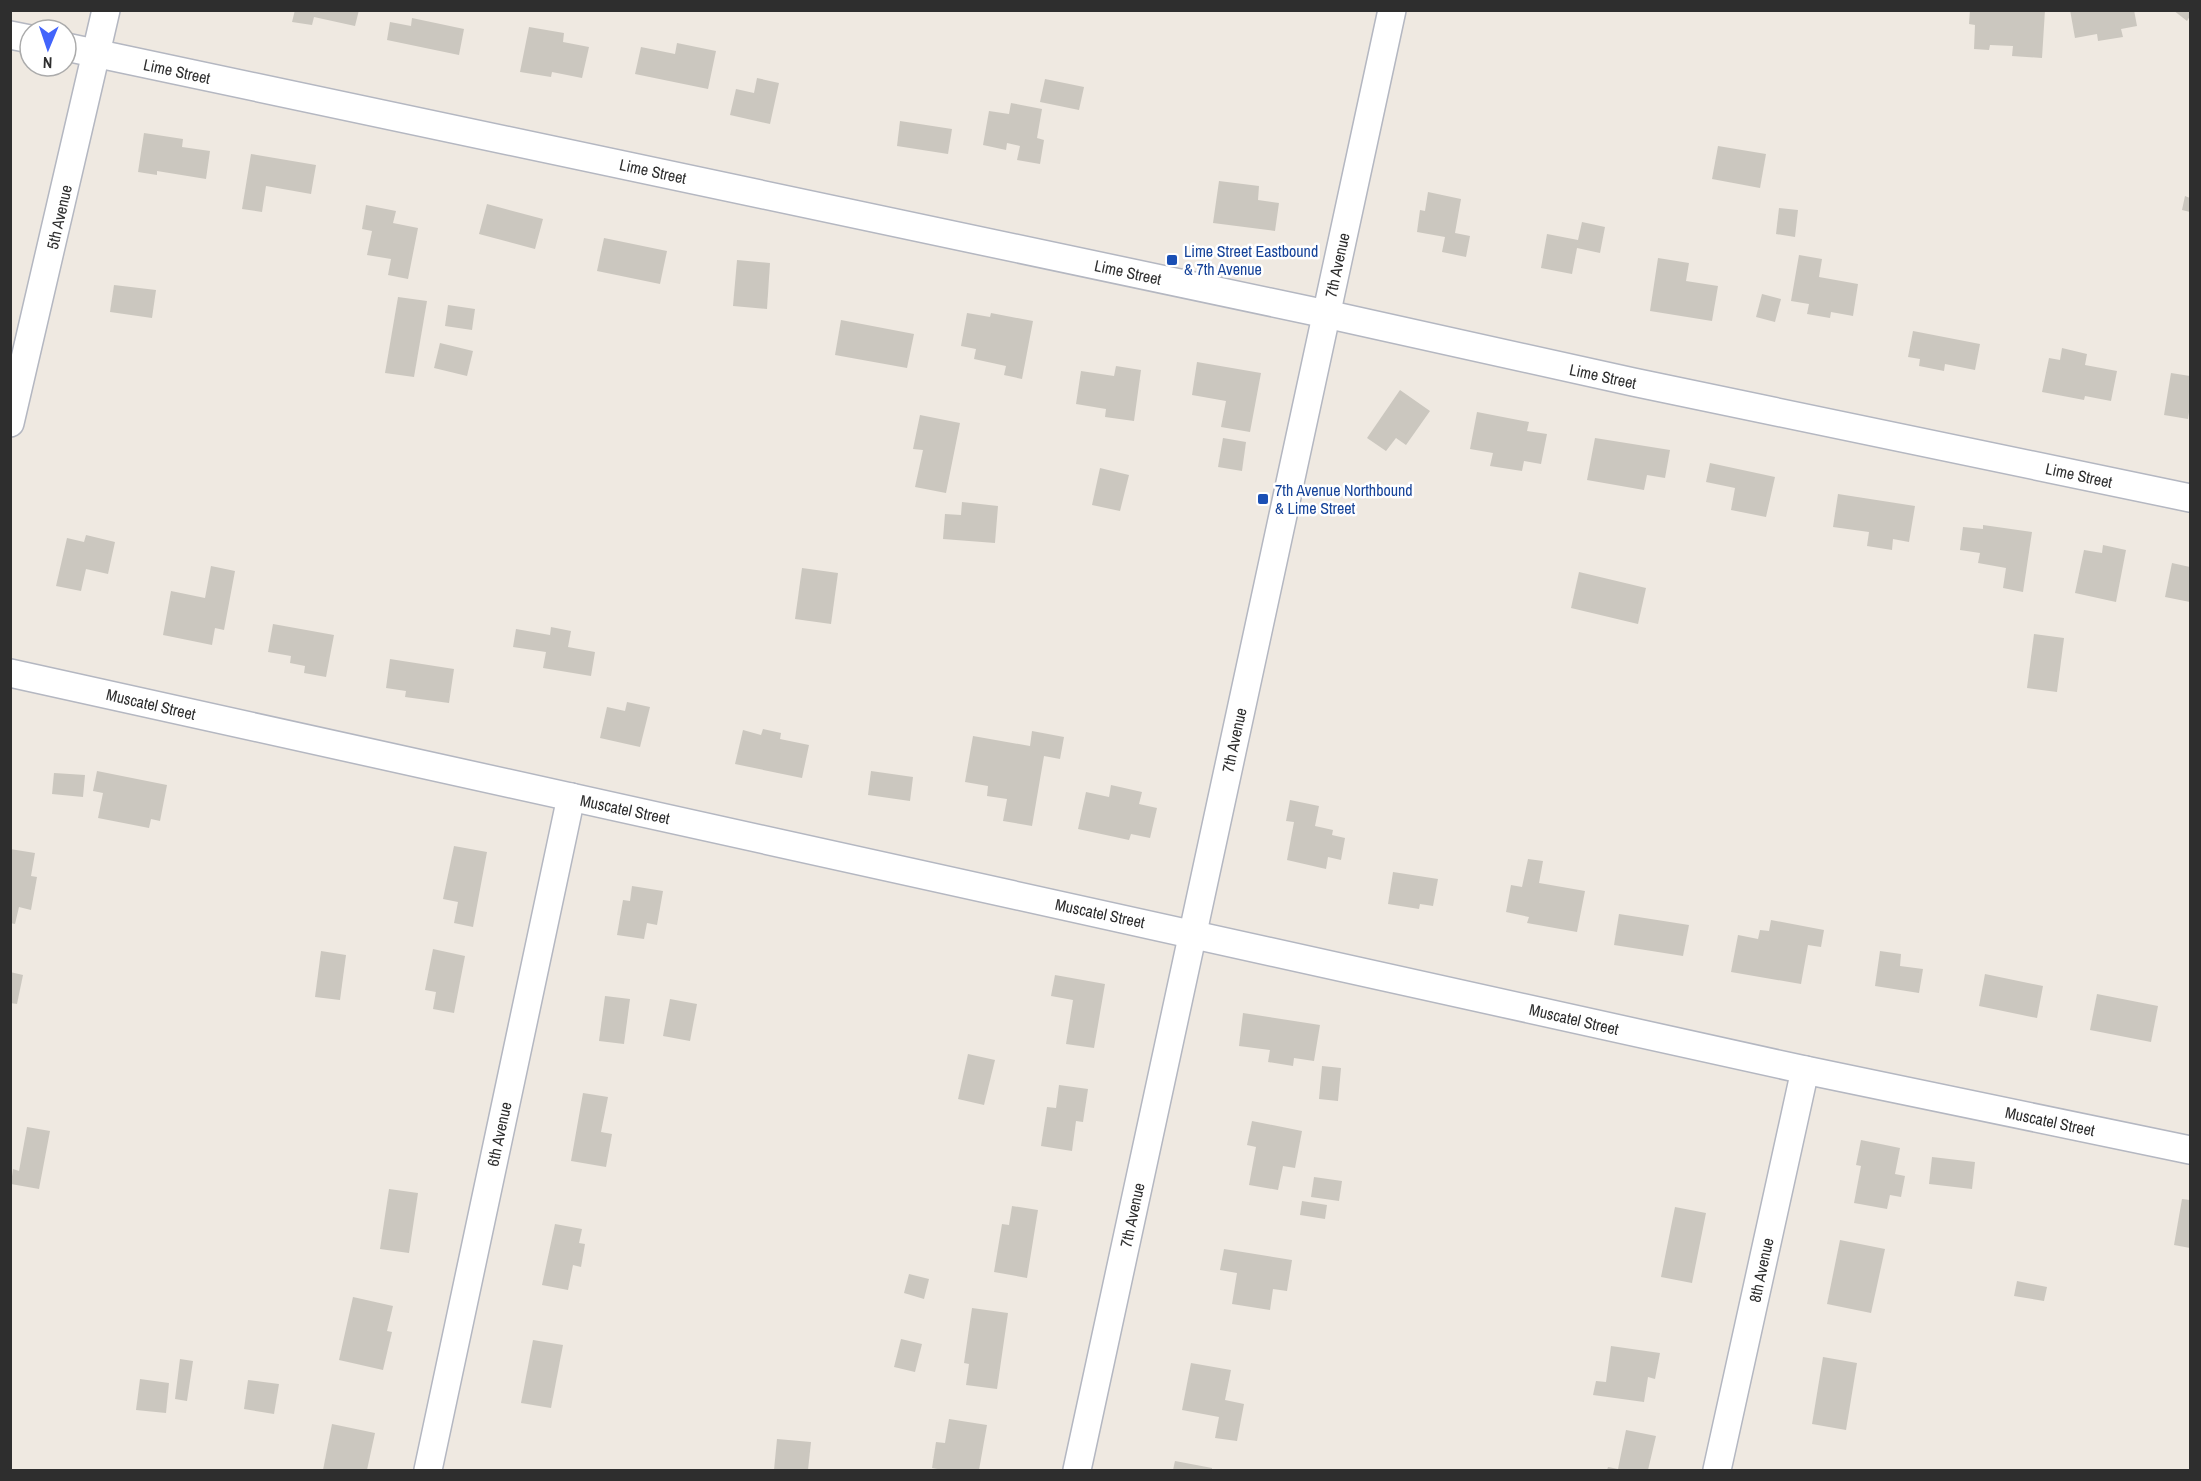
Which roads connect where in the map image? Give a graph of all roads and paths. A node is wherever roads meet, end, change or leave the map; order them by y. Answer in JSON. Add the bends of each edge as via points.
{"nodes":[{"id":1,"x":106,"y":10,"type":"edge"},
{"id":2,"x":1392,"y":10,"type":"edge"},
{"id":3,"x":78,"y":50,"type":"edge"},
{"id":4,"x":97,"y":54,"type":"junction"},
{"id":5,"x":1326,"y":314,"type":"junction"},
{"id":6,"x":10,"y":423,"type":"edge"},
{"id":7,"x":2190,"y":498,"type":"edge"},
{"id":8,"x":10,"y":673,"type":"edge"},
{"id":9,"x":571,"y":797,"type":"junction"},
{"id":10,"x":1192,"y":933,"type":"junction"},
{"id":11,"x":1805,"y":1070,"type":"junction"},
{"id":12,"x":2190,"y":1150,"type":"edge"},
{"id":13,"x":428,"y":1470,"type":"edge"},
{"id":14,"x":1077,"y":1470,"type":"edge"},
{"id":15,"x":1717,"y":1470,"type":"edge"}],
"edges":[{"from":1,"to":4,"type":"street","name":"5th Avenue"},
{"from":2,"to":5,"type":"street","name":"7th Avenue"},
{"from":3,"to":4,"type":"street","name":"Lime Street"},
{"from":4,"to":5,"type":"street","name":"Lime Street"},
{"from":4,"to":6,"type":"street","name":"5th Avenue"},
{"from":5,"to":7,"type":"street","name":"Lime Street"},
{"from":5,"to":10,"type":"street","name":"7th Avenue"},
{"from":8,"to":9,"type":"street","name":"Muscatel Street"},
{"from":9,"to":10,"type":"street","name":"Muscatel Street"},
{"from":9,"to":13,"type":"street","name":"6th Avenue"},
{"from":10,"to":11,"type":"street","name":"Muscatel Street"},
{"from":10,"to":14,"type":"street","name":"7th Avenue"},
{"from":11,"to":12,"type":"street","name":"Muscatel Street"},
{"from":11,"to":15,"type":"street","name":"8th Avenue"}]}
